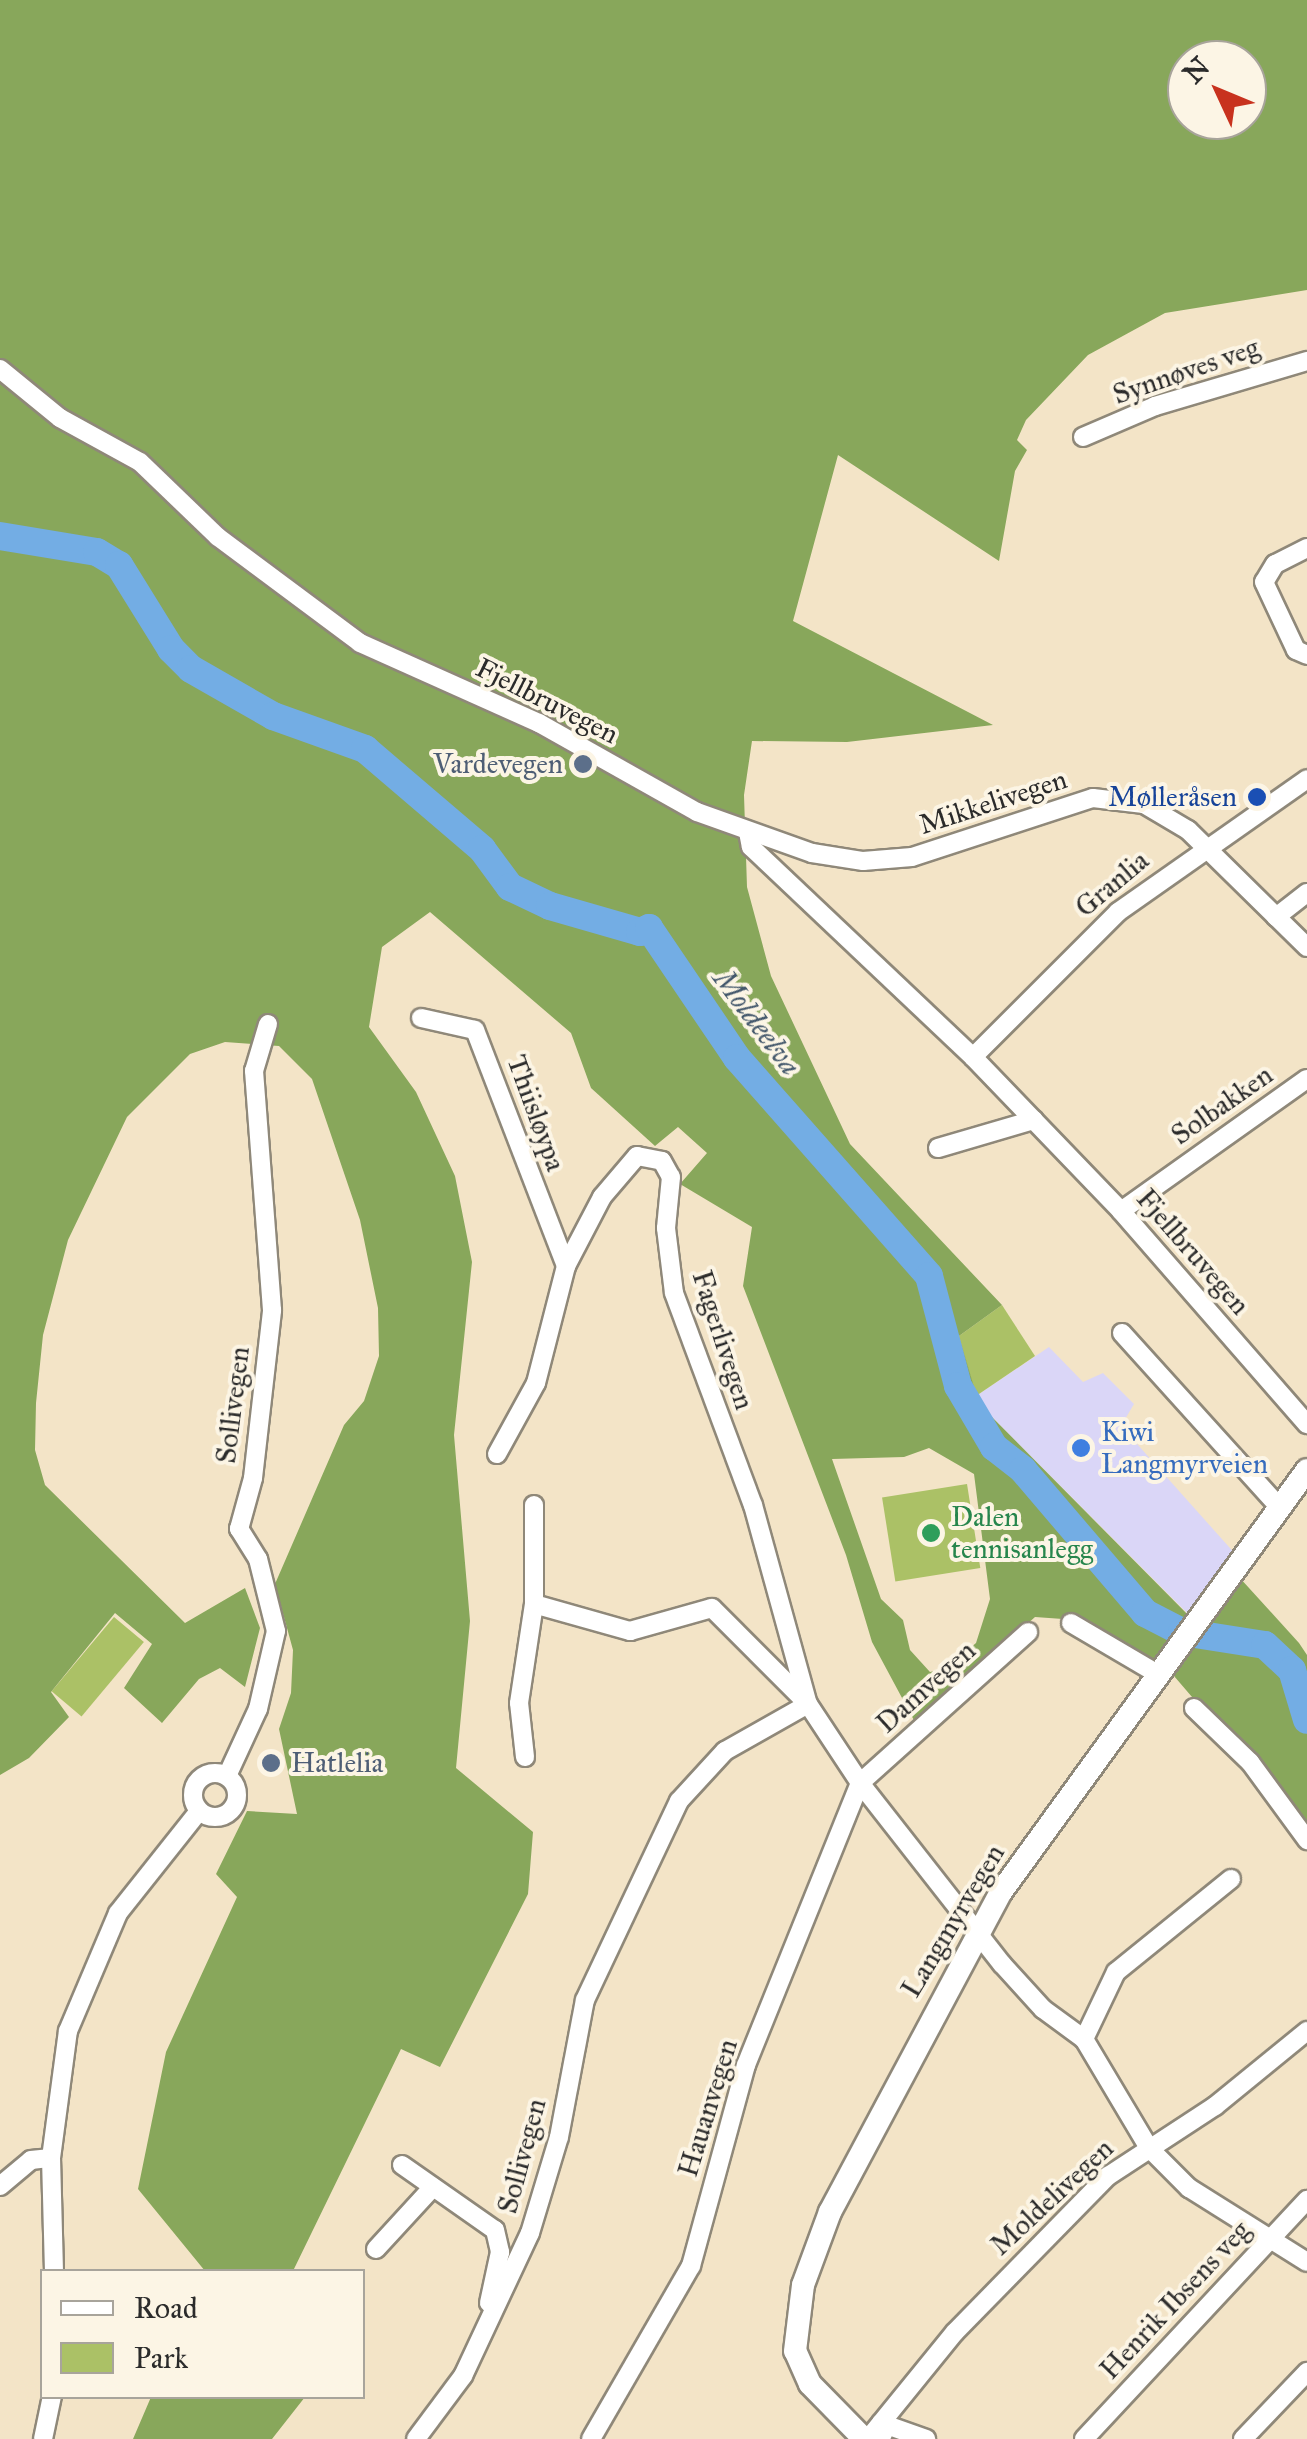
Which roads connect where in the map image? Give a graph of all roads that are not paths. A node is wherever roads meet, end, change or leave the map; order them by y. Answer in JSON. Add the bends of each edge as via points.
{"nodes":[{"id":1,"x":1307,"y":361,"type":"edge"},
{"id":2,"x":0,"y":369,"type":"edge"},
{"id":3,"x":1084,"y":437,"type":"dead end"},
{"id":4,"x":1307,"y":548,"type":"edge"},
{"id":5,"x":1307,"y":655,"type":"edge"},
{"id":6,"x":1307,"y":779,"type":"edge"},
{"id":7,"x":748,"y":832,"type":"junction"},
{"id":8,"x":1205,"y":845,"type":"junction"},
{"id":9,"x":1307,"y":893,"type":"edge"},
{"id":10,"x":1276,"y":917,"type":"junction"},
{"id":11,"x":1307,"y":947,"type":"edge"},
{"id":12,"x":421,"y":1018,"type":"dead end"},
{"id":13,"x":268,"y":1024,"type":"dead end"},
{"id":14,"x":973,"y":1057,"type":"junction"},
{"id":15,"x":1307,"y":1078,"type":"edge"},
{"id":16,"x":1034,"y":1120,"type":"junction"},
{"id":17,"x":938,"y":1148,"type":"dead end"},
{"id":18,"x":1121,"y":1211,"type":"junction"},
{"id":19,"x":566,"y":1266,"type":"junction"},
{"id":20,"x":1122,"y":1334,"type":"dead end"},
{"id":21,"x":1307,"y":1424,"type":"edge"},
{"id":22,"x":498,"y":1454,"type":"dead end"},
{"id":23,"x":1307,"y":1470,"type":"edge"},
{"id":24,"x":534,"y":1506,"type":"dead end"},
{"id":25,"x":1278,"y":1507,"type":"junction"},
{"id":26,"x":534,"y":1604,"type":"junction"},
{"id":27,"x":1071,"y":1623,"type":"dead end"},
{"id":28,"x":1028,"y":1632,"type":"dead end"},
{"id":29,"x":1159,"y":1668,"type":"junction"},
{"id":30,"x":808,"y":1704,"type":"junction"},
{"id":31,"x":1194,"y":1708,"type":"dead end"},
{"id":32,"x":525,"y":1757,"type":"dead end"},
{"id":33,"x":227,"y":1776,"type":"junction"},
{"id":34,"x":860,"y":1783,"type":"junction"},
{"id":35,"x":199,"y":1811,"type":"junction"},
{"id":36,"x":1307,"y":1840,"type":"edge"},
{"id":37,"x":1231,"y":1879,"type":"dead end"},
{"id":38,"x":976,"y":1930,"type":"junction"},
{"id":39,"x":1307,"y":2031,"type":"edge"},
{"id":40,"x":1084,"y":2038,"type":"junction"},
{"id":41,"x":1149,"y":2148,"type":"junction"},
{"id":42,"x":51,"y":2158,"type":"junction"},
{"id":43,"x":402,"y":2165,"type":"dead end"},
{"id":44,"x":0,"y":2186,"type":"edge"},
{"id":45,"x":432,"y":2187,"type":"junction"},
{"id":46,"x":1307,"y":2200,"type":"edge"},
{"id":47,"x":1270,"y":2239,"type":"junction"},
{"id":48,"x":376,"y":2249,"type":"dead end"},
{"id":49,"x":1307,"y":2262,"type":"edge"},
{"id":50,"x":54,"y":2269,"type":"edge"},
{"id":51,"x":492,"y":2312,"type":"junction"},
{"id":52,"x":1307,"y":2372,"type":"edge"},
{"id":53,"x":51,"y":2399,"type":"edge"},
{"id":54,"x":882,"y":2431,"type":"edge"},
{"id":55,"x":420,"y":2437,"type":"edge"},
{"id":56,"x":1248,"y":2437,"type":"edge"},
{"id":57,"x":43,"y":2439,"type":"edge"},
{"id":58,"x":590,"y":2439,"type":"edge"},
{"id":59,"x":866,"y":2439,"type":"edge"},
{"id":60,"x":926,"y":2439,"type":"edge"},
{"id":61,"x":1084,"y":2439,"type":"edge"}],
"edges":[{"from":1,"to":3,"type":"street","name":"Synnøves veg","via":[[1155,406]]},
{"from":2,"to":7,"type":"street","name":"Fjellbruvegen","via":[[60,418],[140,462],[218,537],[360,642],[539,723],[696,812]]},
{"from":4,"to":5,"type":"street","via":[[1275,564],[1264,582],[1296,650]]},
{"from":6,"to":8,"type":"street","name":"Granlia"},
{"from":7,"to":8,"type":"street","name":"Mikkelivegen","via":[[846,858],[912,857],[1093,798],[1144,804]]},
{"from":7,"to":14,"type":"street","name":"Fjellbruvegen","via":[[751,847]]},
{"from":8,"to":10,"type":"street","name":"Mikkelivegen"},
{"from":8,"to":14,"type":"street","name":"Granlia","via":[[1096,932]]},
{"from":9,"to":10,"type":"street"},
{"from":10,"to":11,"type":"street","name":"Mikkelivegen"},
{"from":12,"to":19,"type":"street","name":"Thiisløypa","via":[[475,1030]]},
{"from":13,"to":33,"type":"street","name":"Sollivegen","via":[[254,1071],[272,1310],[253,1478],[238,1528],[258,1559],[276,1632],[258,1709]]},
{"from":14,"to":16,"type":"street","name":"Fjellbruvegen"},
{"from":15,"to":18,"type":"street","name":"Solbakken"},
{"from":16,"to":17,"type":"street"},
{"from":16,"to":18,"type":"street","name":"Fjellbruvegen"},
{"from":18,"to":21,"type":"street","name":"Fjellbruvegen"},
{"from":19,"to":22,"type":"street","name":"Fagerlivegen","via":[[536,1383]]},
{"from":19,"to":30,"type":"street","name":"Fagerlivegen","via":[[625,1167],[637,1156],[669,1166],[666,1228],[674,1293],[753,1505]]},
{"from":20,"to":25,"type":"street"},
{"from":23,"to":25,"type":"main road","name":"Langmyrvegen"},
{"from":24,"to":26,"type":"street"},
{"from":25,"to":29,"type":"main road","name":"Langmyrvegen"},
{"from":26,"to":30,"type":"street","via":[[630,1631],[712,1608]]},
{"from":26,"to":32,"type":"street","via":[[519,1702]]},
{"from":27,"to":29,"type":"street"},
{"from":28,"to":34,"type":"street","name":"Damvegen"},
{"from":29,"to":38,"type":"main road","name":"Langmyrvegen"},
{"from":30,"to":34,"type":"street","name":"Fagerlivegen"},
{"from":30,"to":51,"type":"street","name":"Sollivegen","via":[[725,1751],[680,1801],[648,1859],[585,2000],[544,2191]]},
{"from":31,"to":36,"type":"street","via":[[1250,1762]]},
{"from":33,"to":35,"type":"street","via":[[198,1781],[193,1799]]},
{"from":33,"to":35,"type":"street","name":"Sollivegen","via":[[238,1794],[230,1812],[218,1818]]},
{"from":34,"to":38,"type":"street","name":"Fagerlivegen"},
{"from":34,"to":58,"type":"street","name":"Hauanvegen","via":[[746,2066],[691,2266]]},
{"from":35,"to":42,"type":"street","via":[[127,1901],[87,1974],[68,2031]]},
{"from":37,"to":40,"type":"street","via":[[1116,1972]]},
{"from":38,"to":40,"type":"street","name":"Fagerlivegen","via":[[1034,2001]]},
{"from":38,"to":59,"type":"main road","name":"Langmyrvegen","via":[[843,2186],[798,2307],[796,2350],[804,2374]]},
{"from":39,"to":41,"type":"street","name":"Moldelivegen","via":[[1216,2106]]},
{"from":40,"to":41,"type":"street","name":"Fagerlivegen"},
{"from":41,"to":47,"type":"street","name":"Fagerlivegen","via":[[1189,2188]]},
{"from":41,"to":54,"type":"street","name":"Moldelivegen","via":[[1052,2231],[938,2350]]},
{"from":42,"to":44,"type":"street","via":[[31,2160]]},
{"from":42,"to":50,"type":"street"},
{"from":43,"to":45,"type":"street","name":"Sollivegen"},
{"from":45,"to":48,"type":"street"},
{"from":45,"to":51,"type":"street","name":"Sollivegen","via":[[495,2230],[500,2252]]},
{"from":46,"to":47,"type":"street","name":"Henrik Ibsens veg"},
{"from":47,"to":49,"type":"street","name":"Fagerlivegen"},
{"from":47,"to":61,"type":"street","name":"Henrik Ibsens veg"},
{"from":51,"to":55,"type":"street","name":"Sollivegen","via":[[463,2376]]},
{"from":52,"to":56,"type":"street"},
{"from":53,"to":57,"type":"street"},
{"from":54,"to":59,"type":"street","name":"Moldelivegen"},
{"from":54,"to":60,"type":"street"}]}
